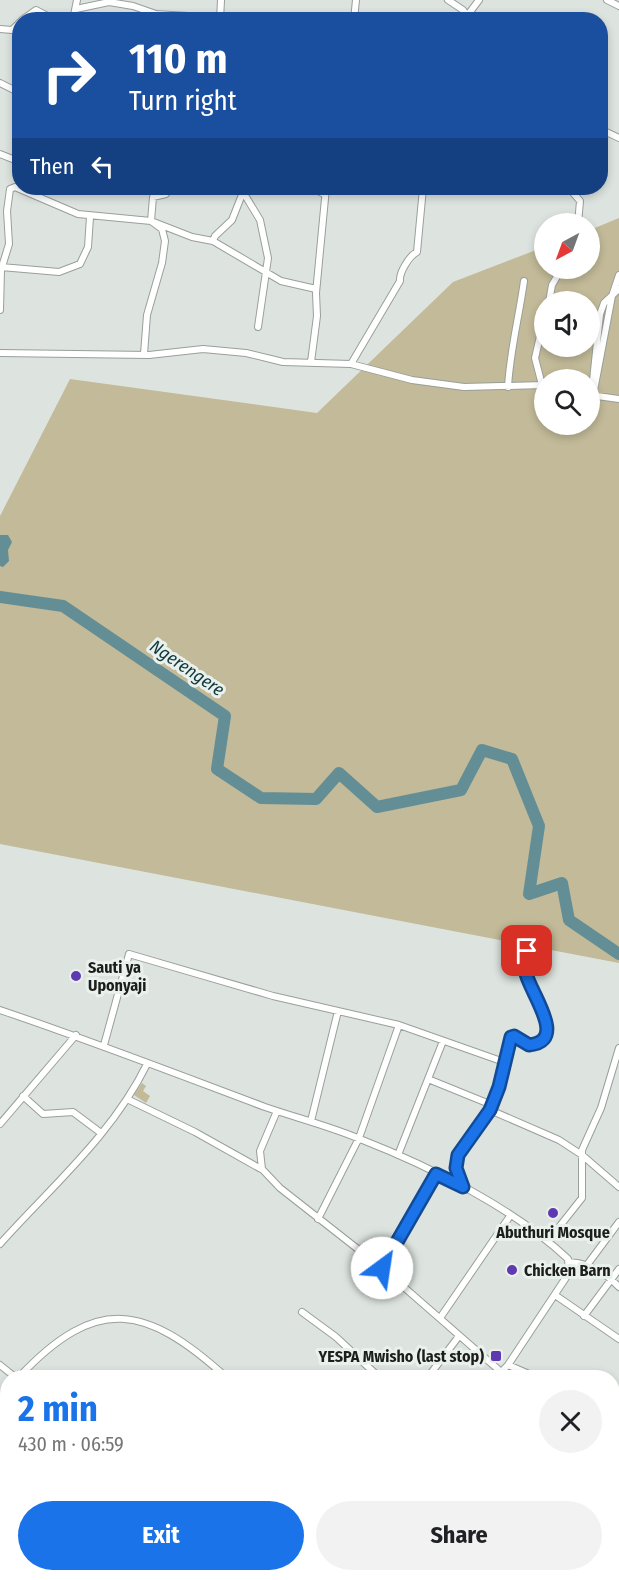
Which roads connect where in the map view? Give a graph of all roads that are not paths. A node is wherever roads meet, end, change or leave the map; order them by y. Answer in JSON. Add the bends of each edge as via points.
{"nodes":[{"id":1,"x":77,"y":0,"type":"edge"},
{"id":2,"x":448,"y":0,"type":"edge"},
{"id":3,"x":607,"y":0,"type":"edge"},
{"id":4,"x":619,"y":6,"type":"edge"},
{"id":5,"x":76,"y":9,"type":"junction"},
{"id":6,"x":75,"y":12,"type":"edge"},
{"id":7,"x":150,"y":12,"type":"edge"},
{"id":8,"x":462,"y":12,"type":"edge"},
{"id":9,"x":12,"y":189,"type":"edge"},
{"id":10,"x":34,"y":195,"type":"edge"},
{"id":11,"x":162,"y":195,"type":"edge"},
{"id":12,"x":241,"y":195,"type":"edge"},
{"id":13,"x":246,"y":195,"type":"edge"},
{"id":14,"x":325,"y":195,"type":"edge"},
{"id":15,"x":422,"y":195,"type":"edge"},
{"id":16,"x":575,"y":195,"type":"edge"},
{"id":17,"x":579,"y":213,"type":"edge"},
{"id":18,"x":90,"y":217,"type":"junction"},
{"id":19,"x":152,"y":221,"type":"junction"},
{"id":20,"x":213,"y":241,"type":"junction"},
{"id":21,"x":1,"y":267,"type":"edge"},
{"id":22,"x":266,"y":271,"type":"junction"},
{"id":23,"x":619,"y":275,"type":"edge"},
{"id":24,"x":524,"y":281,"type":"dead end"},
{"id":25,"x":316,"y":289,"type":"junction"},
{"id":26,"x":619,"y":289,"type":"edge"},
{"id":27,"x":612,"y":296,"type":"junction"},
{"id":28,"x":0,"y":310,"type":"edge"},
{"id":29,"x":258,"y":327,"type":"dead end"},
{"id":30,"x":0,"y":353,"type":"edge"},
{"id":31,"x":144,"y":354,"type":"junction"},
{"id":32,"x":311,"y":362,"type":"junction"},
{"id":33,"x":351,"y":363,"type":"junction"},
{"id":34,"x":593,"y":369,"type":"edge"},
{"id":35,"x":597,"y":369,"type":"edge"},
{"id":36,"x":534,"y":386,"type":"edge"},
{"id":37,"x":508,"y":387,"type":"junction"},
{"id":38,"x":600,"y":396,"type":"edge"},
{"id":39,"x":619,"y":399,"type":"edge"},
{"id":40,"x":527,"y":951,"type":"dead end"},
{"id":41,"x":0,"y":1010,"type":"edge"},
{"id":42,"x":339,"y":1011,"type":"junction"},
{"id":43,"x":399,"y":1025,"type":"junction"},
{"id":44,"x":76,"y":1035,"type":"junction"},
{"id":45,"x":443,"y":1041,"type":"junction"},
{"id":46,"x":104,"y":1045,"type":"junction"},
{"id":47,"x":619,"y":1048,"type":"edge"},
{"id":48,"x":504,"y":1062,"type":"junction"},
{"id":49,"x":147,"y":1064,"type":"junction"},
{"id":50,"x":428,"y":1079,"type":"junction"},
{"id":51,"x":23,"y":1096,"type":"junction"},
{"id":52,"x":127,"y":1100,"type":"junction"},
{"id":53,"x":491,"y":1107,"type":"junction"},
{"id":54,"x":277,"y":1111,"type":"junction"},
{"id":55,"x":311,"y":1121,"type":"junction"},
{"id":56,"x":0,"y":1124,"type":"edge"},
{"id":57,"x":101,"y":1133,"type":"junction"},
{"id":58,"x":359,"y":1138,"type":"junction"},
{"id":59,"x":398,"y":1155,"type":"junction"},
{"id":60,"x":582,"y":1155,"type":"junction"},
{"id":61,"x":262,"y":1169,"type":"junction"},
{"id":62,"x":436,"y":1174,"type":"junction"},
{"id":63,"x":463,"y":1187,"type":"junction"},
{"id":64,"x":619,"y":1187,"type":"edge"},
{"id":65,"x":510,"y":1216,"type":"junction"},
{"id":66,"x":318,"y":1219,"type":"junction"},
{"id":67,"x":619,"y":1222,"type":"edge"},
{"id":68,"x":548,"y":1240,"type":"junction"},
{"id":69,"x":0,"y":1244,"type":"edge"},
{"id":70,"x":569,"y":1262,"type":"junction"},
{"id":71,"x":587,"y":1265,"type":"junction"},
{"id":72,"x":382,"y":1268,"type":"junction"},
{"id":73,"x":619,"y":1269,"type":"edge"},
{"id":74,"x":611,"y":1279,"type":"junction"},
{"id":75,"x":619,"y":1287,"type":"edge"},
{"id":76,"x":555,"y":1295,"type":"junction"},
{"id":77,"x":302,"y":1312,"type":"dead end"},
{"id":78,"x":584,"y":1316,"type":"junction"},
{"id":79,"x":440,"y":1318,"type":"junction"},
{"id":80,"x":459,"y":1336,"type":"junction"},
{"id":81,"x":619,"y":1340,"type":"edge"},
{"id":82,"x":508,"y":1365,"type":"junction"},
{"id":83,"x":24,"y":1370,"type":"edge"},
{"id":84,"x":218,"y":1370,"type":"edge"},
{"id":85,"x":371,"y":1370,"type":"edge"},
{"id":86,"x":434,"y":1370,"type":"edge"},
{"id":87,"x":494,"y":1370,"type":"edge"},
{"id":88,"x":502,"y":1370,"type":"edge"},
{"id":89,"x":520,"y":1370,"type":"edge"}],
"edges":[{"from":1,"to":5,"type":"street"},
{"from":2,"to":8,"type":"street"},
{"from":3,"to":4,"type":"street"},
{"from":5,"to":6,"type":"street"},
{"from":5,"to":7,"type":"street","via":[[109,2]]},
{"from":9,"to":21,"type":"street","via":[[7,211],[9,244]]},
{"from":10,"to":18,"type":"street"},
{"from":11,"to":19,"type":"street","via":[[153,197]]},
{"from":12,"to":20,"type":"street","via":[[232,220]]},
{"from":13,"to":22,"type":"street","via":[[260,220],[268,258]]},
{"from":14,"to":25,"type":"street"},
{"from":15,"to":33,"type":"street","via":[[417,252],[399,275],[400,282]]},
{"from":16,"to":17,"type":"street","via":[[580,201]]},
{"from":18,"to":19,"type":"street"},
{"from":18,"to":21,"type":"street","via":[[88,247],[80,264],[59,273]]},
{"from":19,"to":20,"type":"street"},
{"from":19,"to":31,"type":"street","via":[[162,229],[165,241],[147,315]]},
{"from":20,"to":22,"type":"street"},
{"from":21,"to":28,"type":"street"},
{"from":22,"to":25,"type":"street","via":[[280,281]]},
{"from":22,"to":29,"type":"street"},
{"from":23,"to":27,"type":"street"},
{"from":24,"to":37,"type":"street","via":[[509,360]]},
{"from":25,"to":32,"type":"street"},
{"from":26,"to":27,"type":"street"},
{"from":27,"to":34,"type":"street","via":[[602,309],[597,326]]},
{"from":27,"to":35,"type":"street"},
{"from":30,"to":31,"type":"street"},
{"from":31,"to":32,"type":"street","via":[[203,349],[283,362]]},
{"from":32,"to":33,"type":"street"},
{"from":33,"to":37,"type":"street","via":[[412,380]]},
{"from":36,"to":37,"type":"street"},
{"from":38,"to":39,"type":"street"},
{"from":40,"to":48,"type":"street","via":[[525,970],[548,1032],[543,1040],[529,1045],[511,1037]]},
{"from":41,"to":44,"type":"street"},
{"from":42,"to":43,"type":"street"},
{"from":42,"to":46,"type":"street","via":[[129,954]]},
{"from":42,"to":55,"type":"street"},
{"from":43,"to":45,"type":"street"},
{"from":43,"to":58,"type":"street"},
{"from":44,"to":46,"type":"street"},
{"from":44,"to":51,"type":"street"},
{"from":45,"to":48,"type":"street"},
{"from":45,"to":50,"type":"street"},
{"from":46,"to":49,"type":"street"},
{"from":47,"to":60,"type":"street"},
{"from":48,"to":53,"type":"street"},
{"from":49,"to":52,"type":"street"},
{"from":49,"to":54,"type":"street"},
{"from":50,"to":53,"type":"street"},
{"from":50,"to":59,"type":"street"},
{"from":51,"to":56,"type":"street"},
{"from":51,"to":57,"type":"street","via":[[43,1114],[74,1112]]},
{"from":52,"to":57,"type":"street"},
{"from":52,"to":61,"type":"street"},
{"from":53,"to":60,"type":"street"},
{"from":53,"to":63,"type":"street","via":[[458,1155],[456,1168]]},
{"from":54,"to":55,"type":"street"},
{"from":54,"to":61,"type":"street","via":[[260,1151]]},
{"from":55,"to":58,"type":"street"},
{"from":57,"to":69,"type":"street"},
{"from":58,"to":59,"type":"street"},
{"from":58,"to":66,"type":"street"},
{"from":59,"to":62,"type":"street"},
{"from":60,"to":64,"type":"street"},
{"from":60,"to":68,"type":"street","via":[[582,1198]]},
{"from":61,"to":66,"type":"street"},
{"from":62,"to":63,"type":"street"},
{"from":62,"to":72,"type":"street"},
{"from":63,"to":65,"type":"street"},
{"from":65,"to":68,"type":"street"},
{"from":65,"to":79,"type":"street"},
{"from":66,"to":72,"type":"street"},
{"from":67,"to":71,"type":"street"},
{"from":68,"to":70,"type":"street"},
{"from":70,"to":71,"type":"street"},
{"from":70,"to":76,"type":"street","via":[[569,1274]]},
{"from":71,"to":74,"type":"street"},
{"from":72,"to":79,"type":"street"},
{"from":73,"to":74,"type":"street"},
{"from":74,"to":75,"type":"street"},
{"from":74,"to":78,"type":"street"},
{"from":76,"to":78,"type":"street"},
{"from":76,"to":82,"type":"street"},
{"from":77,"to":85,"type":"street"},
{"from":78,"to":81,"type":"street"},
{"from":79,"to":80,"type":"street"},
{"from":80,"to":86,"type":"street"},
{"from":80,"to":87,"type":"street"},
{"from":82,"to":88,"type":"street"},
{"from":82,"to":89,"type":"street"},
{"from":83,"to":84,"type":"street","via":[[44,1350],[73,1331],[118,1319],[165,1329]]}]}
